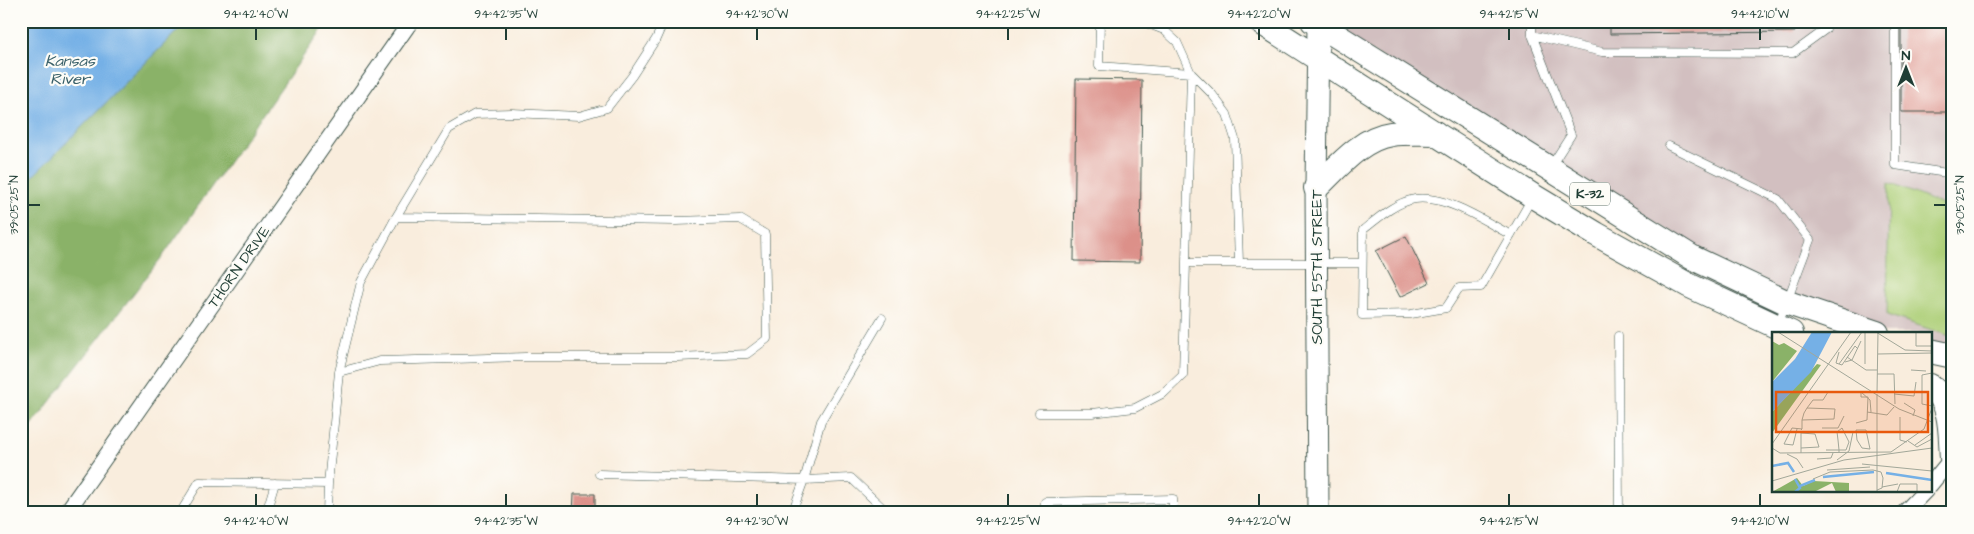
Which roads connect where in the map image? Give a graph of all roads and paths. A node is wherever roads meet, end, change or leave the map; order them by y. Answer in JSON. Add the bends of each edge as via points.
{"nodes":[{"id":1,"x":411,"y":21,"type":"edge"},
{"id":2,"x":664,"y":21,"type":"edge"},
{"id":3,"x":1100,"y":21,"type":"edge"},
{"id":4,"x":1141,"y":21,"type":"edge"},
{"id":5,"x":1259,"y":21,"type":"edge"},
{"id":6,"x":1532,"y":21,"type":"edge"},
{"id":7,"x":1826,"y":21,"type":"edge"},
{"id":8,"x":1895,"y":21,"type":"edge"},
{"id":9,"x":1316,"y":22,"type":"edge"},
{"id":10,"x":1532,"y":35,"type":"junction"},
{"id":11,"x":1317,"y":59,"type":"junction"},
{"id":12,"x":1191,"y":73,"type":"junction"},
{"id":13,"x":1434,"y":133,"type":"junction"},
{"id":14,"x":1669,"y":146,"type":"dead end"},
{"id":15,"x":1550,"y":169,"type":"junction"},
{"id":16,"x":1953,"y":174,"type":"edge"},
{"id":17,"x":1316,"y":188,"type":"junction"},
{"id":18,"x":1533,"y":196,"type":"junction"},
{"id":19,"x":396,"y":217,"type":"junction"},
{"id":20,"x":1511,"y":235,"type":"junction"},
{"id":21,"x":1317,"y":262,"type":"junction"},
{"id":22,"x":1186,"y":263,"type":"junction"},
{"id":23,"x":1239,"y":263,"type":"junction"},
{"id":24,"x":1362,"y":263,"type":"junction"},
{"id":25,"x":1788,"y":303,"type":"junction"},
{"id":26,"x":882,"y":318,"type":"dead end"},
{"id":27,"x":1784,"y":330,"type":"edge"},
{"id":28,"x":1874,"y":332,"type":"edge"},
{"id":29,"x":1618,"y":336,"type":"dead end"},
{"id":30,"x":1932,"y":351,"type":"edge"},
{"id":31,"x":1953,"y":356,"type":"edge"},
{"id":32,"x":339,"y":372,"type":"junction"},
{"id":33,"x":1932,"y":380,"type":"edge"},
{"id":34,"x":1953,"y":385,"type":"edge"},
{"id":35,"x":1932,"y":388,"type":"edge"},
{"id":36,"x":1039,"y":413,"type":"dead end"},
{"id":37,"x":1952,"y":458,"type":"edge"},
{"id":38,"x":599,"y":474,"type":"dead end"},
{"id":39,"x":804,"y":480,"type":"junction"},
{"id":40,"x":275,"y":483,"type":"junction"},
{"id":41,"x":1932,"y":483,"type":"edge"},
{"id":42,"x":328,"y":484,"type":"junction"},
{"id":43,"x":1924,"y":492,"type":"edge"},
{"id":44,"x":66,"y":513,"type":"edge"},
{"id":45,"x":180,"y":513,"type":"edge"},
{"id":46,"x":266,"y":513,"type":"edge"},
{"id":47,"x":327,"y":513,"type":"edge"},
{"id":48,"x":792,"y":513,"type":"edge"},
{"id":49,"x":888,"y":513,"type":"edge"},
{"id":50,"x":1045,"y":513,"type":"edge"},
{"id":51,"x":1173,"y":513,"type":"edge"},
{"id":52,"x":1318,"y":513,"type":"edge"},
{"id":53,"x":1619,"y":513,"type":"edge"},
{"id":54,"x":1904,"y":513,"type":"edge"}],
"edges":[{"from":1,"to":44,"type":"street","name":"THORN DRIVE"},
{"from":2,"to":19,"type":"lane","via":[[632,76],[607,108],[579,116],[475,114],[449,129]]},
{"from":3,"to":12,"type":"lane","via":[[1099,66]]},
{"from":4,"to":12,"type":"lane","via":[[1164,30],[1177,42]]},
{"from":5,"to":11,"type":"main road","number":"K-32"},
{"from":6,"to":10,"type":"lane"},
{"from":7,"to":10,"type":"lane","via":[[1826,30],[1793,53],[1602,52]]},
{"from":8,"to":16,"type":"lane","via":[[1895,165]]},
{"from":9,"to":11,"type":"main road","name":"SOUTH 55TH STREET"},
{"from":9,"to":15,"type":"main road","number":"K-32"},
{"from":10,"to":15,"type":"lane","via":[[1571,135]]},
{"from":11,"to":13,"type":"main road","number":"K-32"},
{"from":11,"to":17,"type":"main road","name":"SOUTH 55TH STREET"},
{"from":12,"to":22,"type":"lane"},
{"from":12,"to":23,"type":"lane","via":[[1227,114],[1235,139]]},
{"from":13,"to":17,"type":"main road","via":[[1390,134],[1370,141]]},
{"from":13,"to":18,"type":"main road","number":"K-32"},
{"from":14,"to":25,"type":"lane","via":[[1778,199],[1810,240]]},
{"from":15,"to":25,"type":"main road","number":"K-32","via":[[1693,258]]},
{"from":17,"to":21,"type":"main road","name":"SOUTH 55TH STREET"},
{"from":18,"to":20,"type":"lane"},
{"from":18,"to":27,"type":"main road","number":"K-32","via":[[1688,285]]},
{"from":19,"to":32,"type":"lane","via":[[361,282]]},
{"from":19,"to":32,"type":"lane","via":[[667,221],[740,218],[766,234],[767,339],[747,354],[380,361]]},
{"from":20,"to":24,"type":"lane","via":[[1445,201],[1415,199],[1391,209],[1362,230]]},
{"from":20,"to":24,"type":"lane","via":[[1481,287],[1459,288],[1446,308],[1410,314],[1362,315]]},
{"from":21,"to":23,"type":"lane"},
{"from":21,"to":24,"type":"lane"},
{"from":21,"to":52,"type":"main road","name":"SOUTH 55TH STREET"},
{"from":22,"to":23,"type":"lane"},
{"from":22,"to":36,"type":"lane","via":[[1183,375],[1164,392],[1135,408],[1092,413]]},
{"from":25,"to":27,"type":"lane"},
{"from":25,"to":28,"type":"main road","number":"K-32"},
{"from":26,"to":39,"type":"lane","via":[[821,420]]},
{"from":29,"to":53,"type":"lane"},
{"from":30,"to":31,"type":"main road"},
{"from":32,"to":42,"type":"lane"},
{"from":33,"to":34,"type":"main road"},
{"from":35,"to":37,"type":"main road","via":[[1945,402]]},
{"from":37,"to":41,"type":"street"},
{"from":38,"to":39,"type":"lane"},
{"from":39,"to":48,"type":"lane"},
{"from":39,"to":49,"type":"lane","via":[[851,478]]},
{"from":40,"to":42,"type":"lane"},
{"from":40,"to":45,"type":"lane","via":[[199,482]]},
{"from":40,"to":46,"type":"lane"},
{"from":42,"to":47,"type":"lane"},
{"from":43,"to":54,"type":"street"},
{"from":50,"to":51,"type":"lane","via":[[1045,502],[1173,499]]}]}
